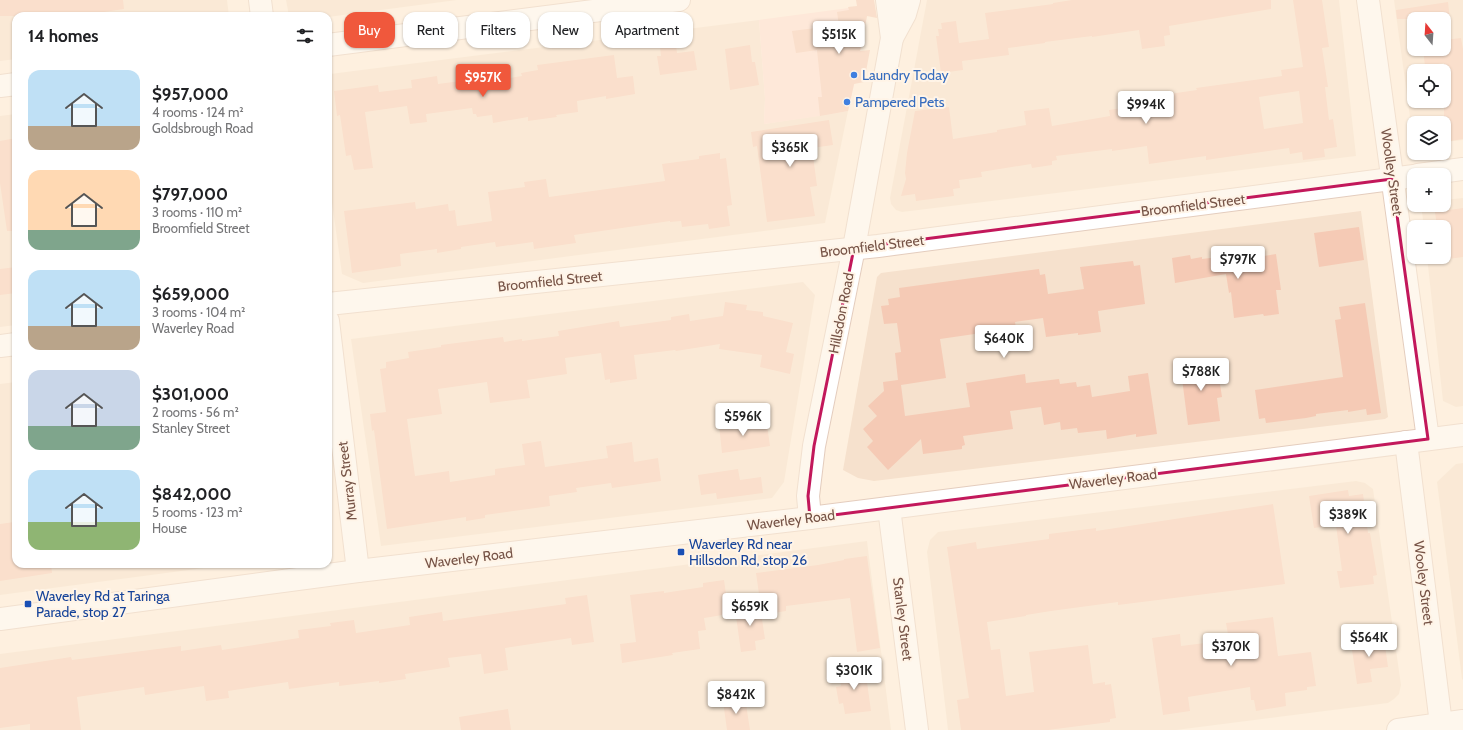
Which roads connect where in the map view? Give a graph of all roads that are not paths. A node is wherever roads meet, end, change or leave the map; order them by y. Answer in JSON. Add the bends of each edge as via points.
{"nodes":[{"id":1,"x":260,"y":0,"type":"edge"},
{"id":2,"x":679,"y":0,"type":"edge"},
{"id":3,"x":887,"y":0,"type":"edge"},
{"id":4,"x":909,"y":0,"type":"edge"},
{"id":5,"x":1368,"y":0,"type":"edge"},
{"id":6,"x":532,"y":9,"type":"edge"},
{"id":7,"x":262,"y":12,"type":"edge"},
{"id":8,"x":892,"y":38,"type":"junction"},
{"id":9,"x":332,"y":44,"type":"edge"},
{"id":10,"x":12,"y":84,"type":"edge"},
{"id":11,"x":0,"y":86,"type":"edge"},
{"id":12,"x":1463,"y":169,"type":"edge"},
{"id":13,"x":1451,"y":171,"type":"edge"},
{"id":14,"x":1407,"y":177,"type":"edge"},
{"id":15,"x":1392,"y":178,"type":"junction"},
{"id":16,"x":854,"y":248,"type":"junction"},
{"id":17,"x":332,"y":304,"type":"edge"},
{"id":18,"x":12,"y":344,"type":"edge"},
{"id":19,"x":0,"y":346,"type":"edge"},
{"id":20,"x":332,"y":353,"type":"edge"},
{"id":21,"x":1463,"y":435,"type":"edge"},
{"id":22,"x":1428,"y":439,"type":"junction"},
{"id":23,"x":1406,"y":442,"type":"junction"},
{"id":24,"x":889,"y":508,"type":"junction"},
{"id":25,"x":810,"y":518,"type":"junction"},
{"id":26,"x":358,"y":571,"type":"junction"},
{"id":27,"x":0,"y":619,"type":"edge"},
{"id":28,"x":1463,"y":721,"type":"edge"},
{"id":29,"x":1442,"y":724,"type":"junction"},
{"id":30,"x":917,"y":730,"type":"edge"},
{"id":31,"x":1398,"y":730,"type":"edge"}],
"edges":[{"from":1,"to":7,"type":"street"},
{"from":2,"to":6,"type":"street"},
{"from":3,"to":8,"type":"street","name":"Hillsdon Road"},
{"from":4,"to":8,"type":"street","name":"Hillsdon Road","via":[[904,18]]},
{"from":5,"to":15,"type":"street","name":"Woolley Street"},
{"from":6,"to":9,"type":"street"},
{"from":8,"to":16,"type":"street","name":"Hillsdon Road"},
{"from":10,"to":11,"type":"street"},
{"from":12,"to":13,"type":"street"},
{"from":14,"to":15,"type":"street","name":"Broomfield Street"},
{"from":15,"to":16,"type":"street","name":"Broomfield Street"},
{"from":15,"to":22,"type":"street","name":"Woolley Street"},
{"from":16,"to":17,"type":"street","name":"Broomfield Street"},
{"from":16,"to":25,"type":"street","name":"Hillsdon Road","via":[[814,446],[808,496]]},
{"from":18,"to":19,"type":"street"},
{"from":20,"to":26,"type":"street","name":"Murray Street"},
{"from":21,"to":22,"type":"street","name":"Waverley Road"},
{"from":22,"to":23,"type":"street","name":"Waverley Road"},
{"from":23,"to":24,"type":"street","name":"Waverley Road"},
{"from":23,"to":29,"type":"street","name":"Wooley Street"},
{"from":24,"to":25,"type":"street","name":"Waverley Road"},
{"from":24,"to":30,"type":"street","name":"Stanley Street"},
{"from":25,"to":26,"type":"street","name":"Waverley Road"},
{"from":26,"to":27,"type":"street","name":"Waverley Road"},
{"from":28,"to":29,"type":"street"},
{"from":29,"to":31,"type":"street"}]}
